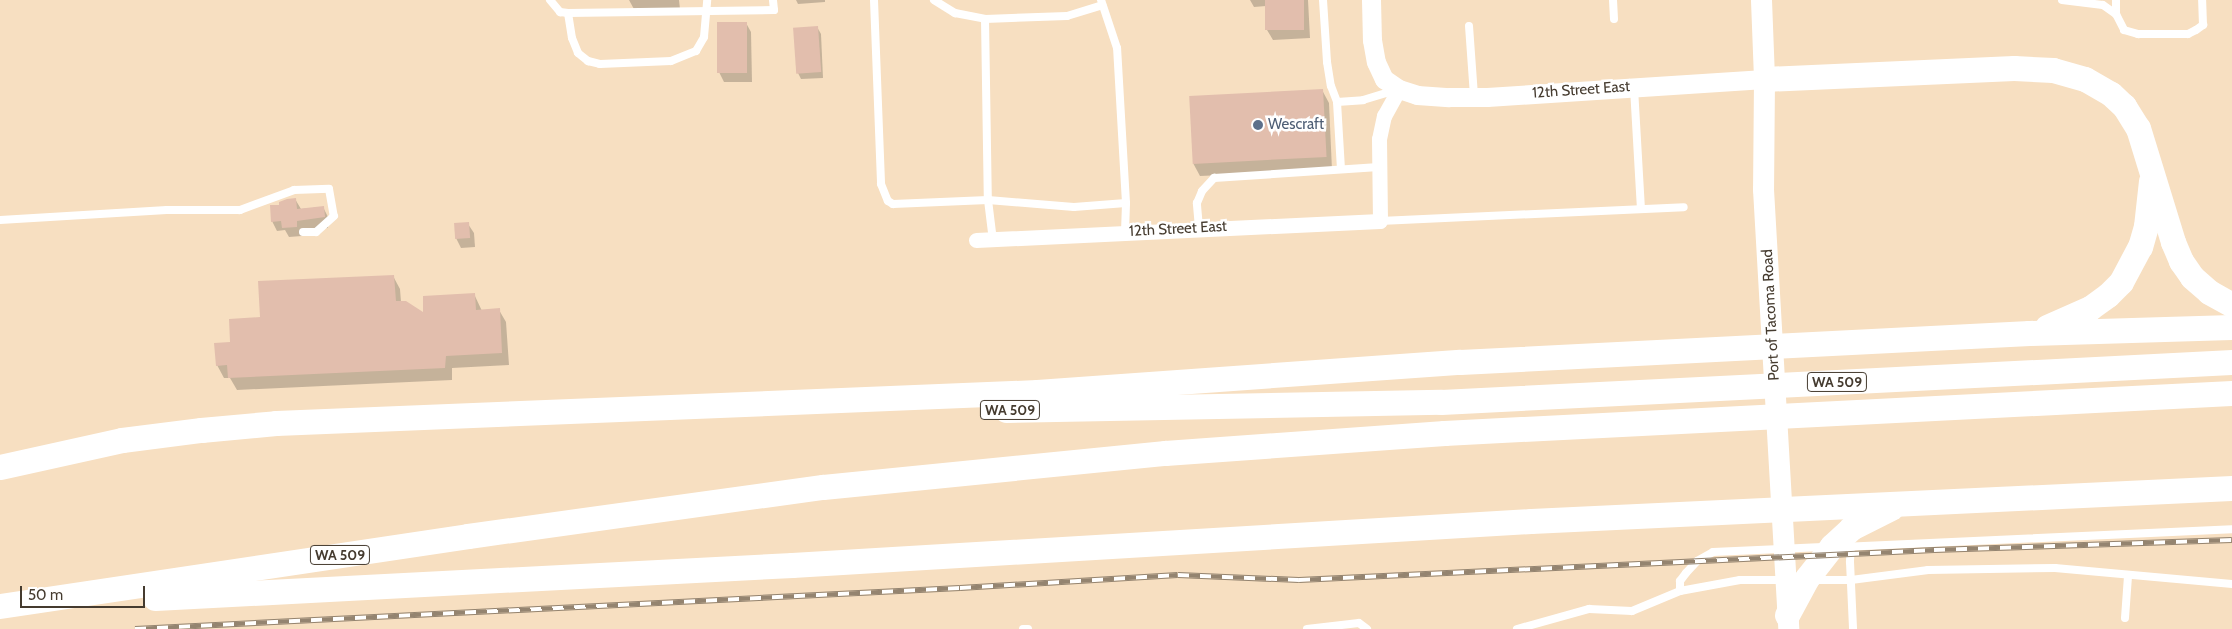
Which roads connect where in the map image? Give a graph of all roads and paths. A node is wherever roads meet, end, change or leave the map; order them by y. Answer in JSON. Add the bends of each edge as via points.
{"nodes":[{"id":1,"x":550,"y":0,"type":"edge"},
{"id":2,"x":707,"y":0,"type":"edge"},
{"id":3,"x":774,"y":0,"type":"edge"},
{"id":4,"x":874,"y":0,"type":"edge"},
{"id":5,"x":934,"y":0,"type":"edge"},
{"id":6,"x":1323,"y":0,"type":"edge"},
{"id":7,"x":1371,"y":0,"type":"edge"},
{"id":8,"x":1613,"y":0,"type":"edge"},
{"id":9,"x":1761,"y":0,"type":"edge"},
{"id":10,"x":2062,"y":0,"type":"edge"},
{"id":11,"x":2116,"y":0,"type":"edge"},
{"id":12,"x":2202,"y":0,"type":"edge"},
{"id":13,"x":1102,"y":3,"type":"edge"},
{"id":14,"x":708,"y":12,"type":"junction"},
{"id":15,"x":568,"y":13,"type":"junction"},
{"id":16,"x":2116,"y":14,"type":"junction"},
{"id":17,"x":985,"y":19,"type":"junction"},
{"id":18,"x":1614,"y":19,"type":"dead end"},
{"id":19,"x":1469,"y":26,"type":"dead end"},
{"id":20,"x":1764,"y":79,"type":"junction"},
{"id":21,"x":1634,"y":87,"type":"junction"},
{"id":22,"x":1399,"y":89,"type":"junction"},
{"id":23,"x":1474,"y":97,"type":"junction"},
{"id":24,"x":1337,"y":102,"type":"junction"},
{"id":25,"x":2148,"y":154,"type":"junction"},
{"id":26,"x":1380,"y":167,"type":"junction"},
{"id":27,"x":1341,"y":169,"type":"junction"},
{"id":28,"x":988,"y":200,"type":"junction"},
{"id":29,"x":1126,"y":203,"type":"junction"},
{"id":30,"x":1684,"y":207,"type":"dead end"},
{"id":31,"x":1641,"y":209,"type":"junction"},
{"id":32,"x":0,"y":220,"type":"edge"},
{"id":33,"x":1380,"y":221,"type":"junction"},
{"id":34,"x":1199,"y":228,"type":"junction"},
{"id":35,"x":303,"y":232,"type":"dead end"},
{"id":36,"x":1125,"y":232,"type":"junction"},
{"id":37,"x":993,"y":239,"type":"junction"},
{"id":38,"x":976,"y":240,"type":"dead end"},
{"id":39,"x":2232,"y":305,"type":"edge"},
{"id":40,"x":2232,"y":327,"type":"edge"},
{"id":41,"x":2029,"y":333,"type":"junction"},
{"id":42,"x":2232,"y":362,"type":"edge"},
{"id":43,"x":2232,"y":393,"type":"edge"},
{"id":44,"x":579,"y":412,"type":"junction"},
{"id":45,"x":0,"y":467,"type":"edge"},
{"id":46,"x":2232,"y":488,"type":"edge"},
{"id":47,"x":1902,"y":503,"type":"junction"},
{"id":48,"x":1782,"y":509,"type":"junction"},
{"id":49,"x":2232,"y":529,"type":"edge"},
{"id":50,"x":1851,"y":546,"type":"junction"},
{"id":51,"x":2128,"y":576,"type":"junction"},
{"id":52,"x":1850,"y":580,"type":"junction"},
{"id":53,"x":2232,"y":584,"type":"edge"},
{"id":54,"x":1680,"y":591,"type":"junction"},
{"id":55,"x":0,"y":608,"type":"edge"},
{"id":56,"x":2125,"y":618,"type":"dead end"},
{"id":57,"x":1787,"y":622,"type":"edge"},
{"id":58,"x":1023,"y":629,"type":"edge"},
{"id":59,"x":1028,"y":629,"type":"edge"},
{"id":60,"x":1307,"y":629,"type":"edge"},
{"id":61,"x":1367,"y":629,"type":"edge"},
{"id":62,"x":1517,"y":629,"type":"edge"},
{"id":63,"x":1853,"y":629,"type":"edge"}],
"edges":[{"from":1,"to":15,"type":"lane","via":[[560,12]]},
{"from":2,"to":14,"type":"lane"},
{"from":3,"to":14,"type":"lane","via":[[774,10]]},
{"from":4,"to":28,"type":"lane","via":[[882,184],[888,201],[894,204]]},
{"from":5,"to":17,"type":"lane","via":[[954,13]]},
{"from":6,"to":24,"type":"lane","via":[[1328,70]]},
{"from":7,"to":22,"type":"street","via":[[1376,62],[1384,79]]},
{"from":8,"to":18,"type":"lane"},
{"from":9,"to":20,"type":"main road","name":"Port of Tacoma Road"},
{"from":10,"to":16,"type":"lane","via":[[2103,5]]},
{"from":11,"to":16,"type":"lane"},
{"from":12,"to":16,"type":"lane","via":[[2203,25],[2188,34],[2138,34],[2124,30]]},
{"from":13,"to":17,"type":"lane","via":[[1067,16]]},
{"from":13,"to":29,"type":"lane","via":[[1117,48]]},
{"from":14,"to":15,"type":"lane"},
{"from":14,"to":15,"type":"lane","via":[[704,36],[696,51],[684,58],[600,64],[588,61],[578,53]]},
{"from":17,"to":28,"type":"lane"},
{"from":19,"to":23,"type":"lane"},
{"from":20,"to":21,"type":"street","name":"12th Street East"},
{"from":20,"to":25,"type":"highway","via":[[2014,68],[2073,74],[2099,86],[2124,106],[2138,128]]},
{"from":20,"to":48,"type":"main road","name":"Port of Tacoma Road","via":[[1763,189]]},
{"from":21,"to":23,"type":"street","name":"12th Street East"},
{"from":21,"to":31,"type":"lane"},
{"from":22,"to":23,"type":"street","name":"12th Street East","via":[[1417,95]]},
{"from":22,"to":24,"type":"lane","via":[[1362,100]]},
{"from":22,"to":26,"type":"street","via":[[1384,116],[1379,139]]},
{"from":24,"to":27,"type":"lane"},
{"from":25,"to":39,"type":"highway","via":[[2181,261],[2208,292]]},
{"from":25,"to":41,"type":"highway","via":[[2149,204],[2140,247],[2121,282],[2099,302],[2066,320]]},
{"from":26,"to":27,"type":"lane"},
{"from":26,"to":33,"type":"street"},
{"from":27,"to":34,"type":"lane","via":[[1214,178],[1202,191],[1198,203]]},
{"from":28,"to":29,"type":"lane","via":[[1074,207]]},
{"from":28,"to":37,"type":"lane"},
{"from":29,"to":36,"type":"lane"},
{"from":30,"to":31,"type":"lane"},
{"from":31,"to":33,"type":"lane"},
{"from":32,"to":35,"type":"lane","via":[[167,210],[240,210],[294,190],[329,189],[334,216],[316,232]]},
{"from":33,"to":34,"type":"street","name":"12th Street East"},
{"from":34,"to":36,"type":"street","name":"12th Street East"},
{"from":36,"to":37,"type":"street","name":"12th Street East"},
{"from":37,"to":38,"type":"street","name":"12th Street East"},
{"from":40,"to":41,"type":"highway"},
{"from":41,"to":44,"type":"highway","via":[[1460,362],[1037,392]]},
{"from":42,"to":44,"type":"highway","number":"WA 509","via":[[1441,402],[1101,409]]},
{"from":43,"to":55,"type":"highway","number":"WA 509","via":[[1444,433],[1166,453],[824,487],[458,538]]},
{"from":44,"to":45,"type":"highway","number":"WA 509","via":[[319,420],[201,430],[77,449]]},
{"from":46,"to":47,"type":"highway"},
{"from":47,"to":48,"type":"highway"},
{"from":47,"to":57,"type":"highway","via":[[1872,515],[1851,528],[1832,546],[1807,578]]},
{"from":48,"to":55,"type":"highway"},
{"from":48,"to":57,"type":"main road","name":"Port of Tacoma Road"},
{"from":49,"to":50,"type":"lane"},
{"from":50,"to":52,"type":"lane"},
{"from":50,"to":54,"type":"lane","via":[[1713,552],[1686,573],[1680,581]]},
{"from":51,"to":52,"type":"lane","via":[[2055,568],[1928,570]]},
{"from":51,"to":53,"type":"lane"},
{"from":51,"to":56,"type":"lane"},
{"from":52,"to":54,"type":"lane","via":[[1740,580]]},
{"from":52,"to":63,"type":"lane"},
{"from":54,"to":62,"type":"lane","via":[[1632,611],[1589,609]]},
{"from":58,"to":59,"type":"lane"},
{"from":60,"to":61,"type":"lane","via":[[1359,623]]}]}
